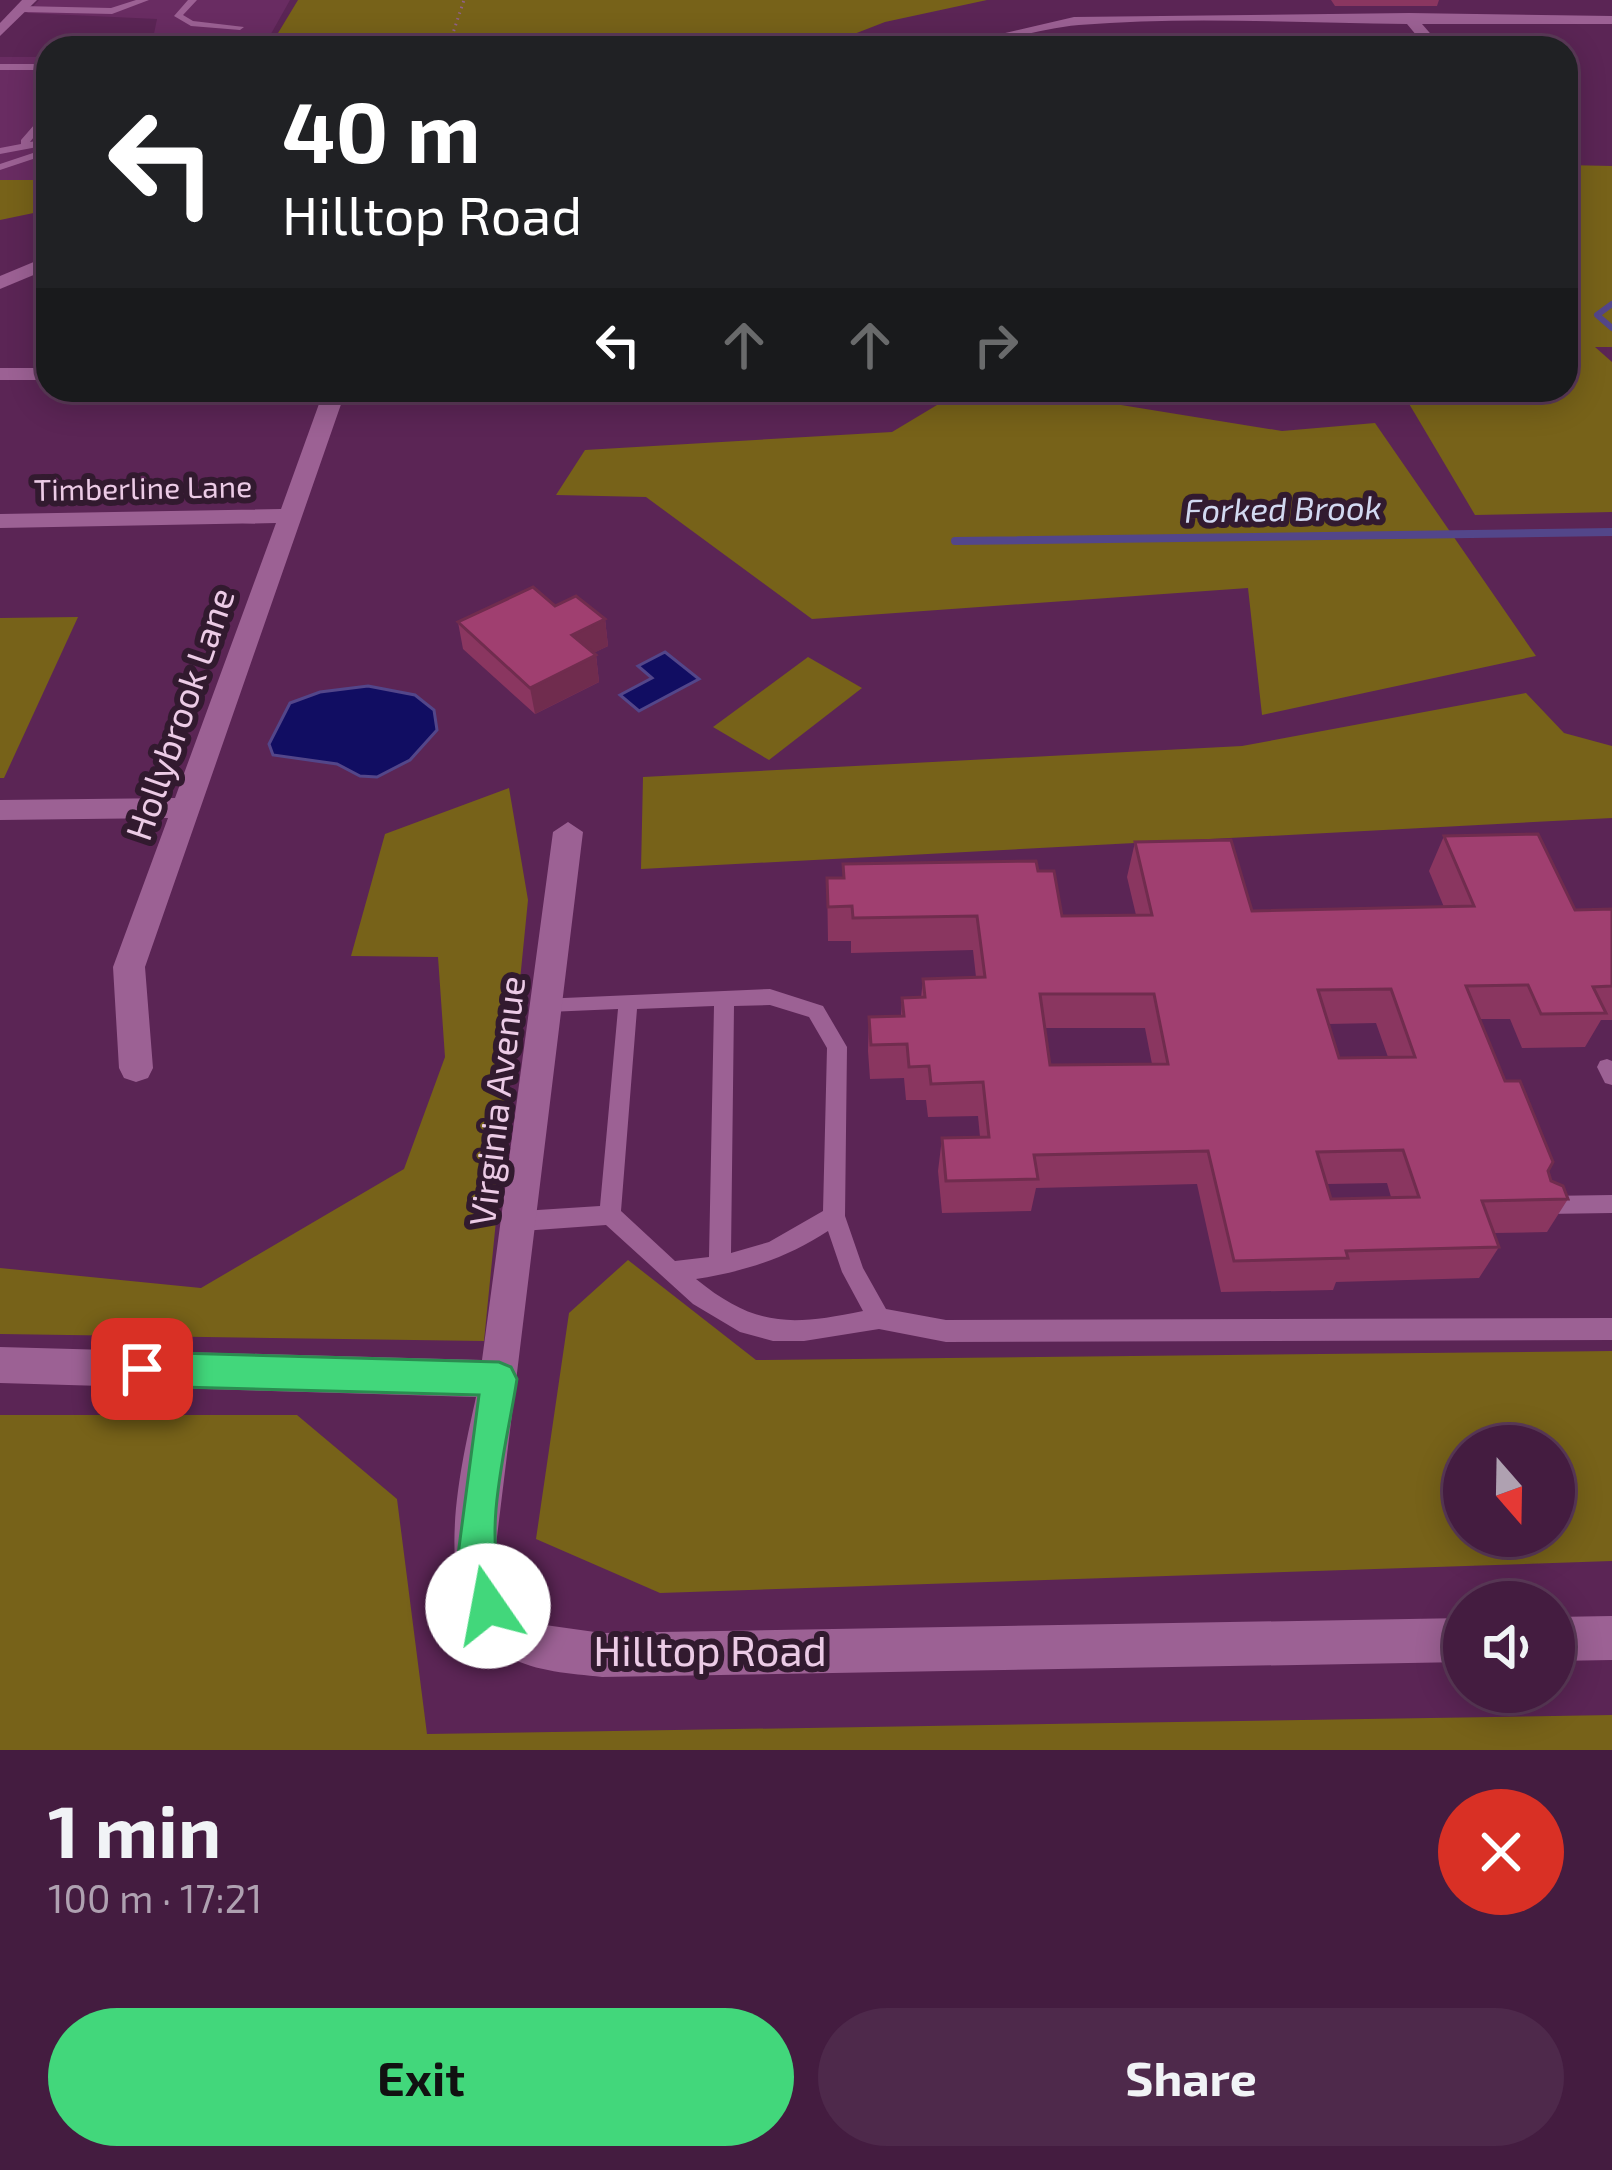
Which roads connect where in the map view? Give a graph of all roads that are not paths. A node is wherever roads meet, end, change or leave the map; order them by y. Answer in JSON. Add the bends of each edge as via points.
{"nodes":[{"id":1,"x":145,"y":0,"type":"edge"},
{"id":2,"x":193,"y":0,"type":"edge"},
{"id":3,"x":25,"y":5,"type":"edge"},
{"id":4,"x":128,"y":8,"type":"junction"},
{"id":5,"x":153,"y":13,"type":"dead end"},
{"id":6,"x":1409,"y":16,"type":"junction"},
{"id":7,"x":1612,"y":20,"type":"edge"},
{"id":8,"x":240,"y":27,"type":"dead end"},
{"id":9,"x":0,"y":32,"type":"edge"},
{"id":10,"x":1004,"y":36,"type":"edge"},
{"id":11,"x":1425,"y":36,"type":"edge"},
{"id":12,"x":0,"y":68,"type":"edge"},
{"id":13,"x":36,"y":68,"type":"edge"},
{"id":14,"x":36,"y":128,"type":"edge"},
{"id":15,"x":25,"y":142,"type":"junction"},
{"id":16,"x":36,"y":144,"type":"edge"},
{"id":17,"x":0,"y":151,"type":"edge"},
{"id":18,"x":36,"y":152,"type":"edge"},
{"id":19,"x":0,"y":167,"type":"edge"},
{"id":20,"x":36,"y":267,"type":"edge"},
{"id":21,"x":0,"y":283,"type":"edge"},
{"id":22,"x":0,"y":374,"type":"edge"},
{"id":23,"x":36,"y":374,"type":"edge"},
{"id":24,"x":331,"y":402,"type":"edge"},
{"id":25,"x":288,"y":516,"type":"junction"},
{"id":26,"x":0,"y":521,"type":"edge"},
{"id":27,"x":185,"y":808,"type":"junction"},
{"id":28,"x":0,"y":810,"type":"edge"},
{"id":29,"x":568,"y":832,"type":"dead end"},
{"id":30,"x":724,"y":998,"type":"junction"},
{"id":31,"x":628,"y":1001,"type":"junction"},
{"id":32,"x":548,"y":1004,"type":"junction"},
{"id":33,"x":136,"y":1068,"type":"dead end"},
{"id":34,"x":1542,"y":1204,"type":"edge"},
{"id":35,"x":1612,"y":1204,"type":"edge"},
{"id":36,"x":610,"y":1215,"type":"junction"},
{"id":37,"x":834,"y":1216,"type":"junction"},
{"id":38,"x":522,"y":1221,"type":"junction"},
{"id":39,"x":719,"y":1266,"type":"junction"},
{"id":40,"x":675,"y":1271,"type":"junction"},
{"id":41,"x":879,"y":1318,"type":"junction"},
{"id":42,"x":1612,"y":1329,"type":"edge"},
{"id":43,"x":0,"y":1365,"type":"edge"},
{"id":44,"x":499,"y":1379,"type":"junction"},
{"id":45,"x":1612,"y":1638,"type":"edge"},
{"id":46,"x":1575,"y":1639,"type":"edge"},
{"id":47,"x":1443,"y":1640,"type":"edge"}],
"edges":[{"from":1,"to":4,"type":"lane"},
{"from":2,"to":8,"type":"lane","via":[[172,15]]},
{"from":3,"to":4,"type":"lane"},
{"from":3,"to":9,"type":"street"},
{"from":4,"to":5,"type":"lane"},
{"from":6,"to":7,"type":"street"},
{"from":6,"to":10,"type":"street","via":[[1073,21]]},
{"from":6,"to":11,"type":"street"},
{"from":12,"to":13,"type":"lane"},
{"from":14,"to":15,"type":"lane"},
{"from":15,"to":16,"type":"lane"},
{"from":15,"to":17,"type":"lane"},
{"from":18,"to":19,"type":"lane"},
{"from":20,"to":21,"type":"street"},
{"from":22,"to":23,"type":"street"},
{"from":24,"to":25,"type":"street","name":"Hollybrook Lane"},
{"from":25,"to":26,"type":"street","name":"Timberline Lane"},
{"from":25,"to":27,"type":"street","name":"Hollybrook Lane"},
{"from":27,"to":28,"type":"street"},
{"from":27,"to":33,"type":"street","name":"Hollybrook Lane","via":[[129,967]]},
{"from":29,"to":32,"type":"street","name":"Virginia Avenue"},
{"from":30,"to":31,"type":"lane"},
{"from":30,"to":37,"type":"lane","via":[[770,997],[816,1011],[837,1047]]},
{"from":30,"to":39,"type":"lane"},
{"from":31,"to":32,"type":"lane"},
{"from":31,"to":36,"type":"lane"},
{"from":32,"to":38,"type":"street","name":"Virginia Avenue"},
{"from":34,"to":35,"type":"lane"},
{"from":36,"to":38,"type":"lane"},
{"from":36,"to":40,"type":"lane"},
{"from":37,"to":39,"type":"lane","via":[[785,1249]]},
{"from":37,"to":41,"type":"lane"},
{"from":38,"to":44,"type":"street","name":"Virginia Avenue"},
{"from":39,"to":40,"type":"lane"},
{"from":40,"to":41,"type":"lane","via":[[756,1328],[825,1330]]},
{"from":41,"to":42,"type":"lane","via":[[946,1331]]},
{"from":43,"to":44,"type":"street"},
{"from":44,"to":47,"type":"street","name":"Hilltop Road","via":[[475,1578],[506,1631],[538,1647],[602,1655]]},
{"from":45,"to":46,"type":"street"}]}
